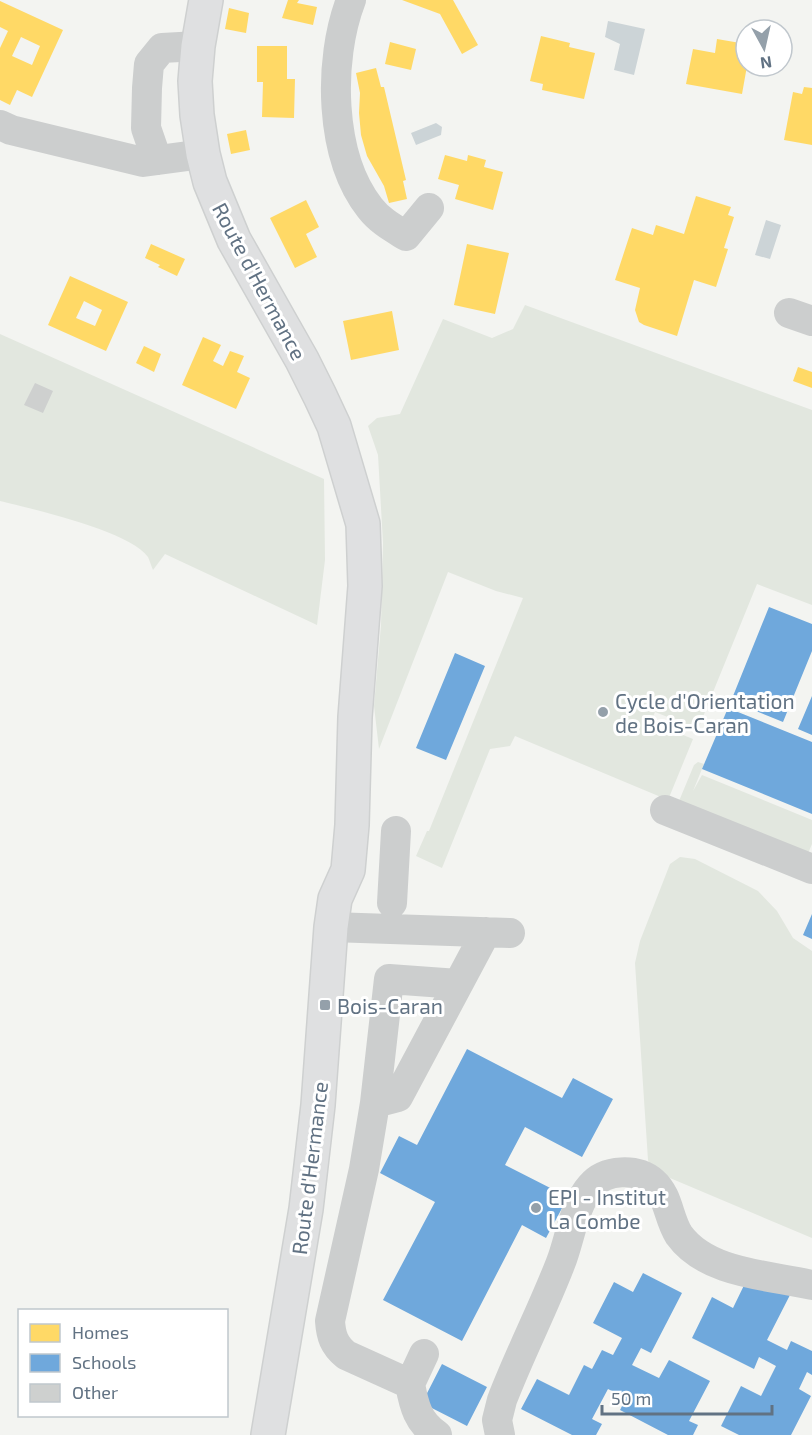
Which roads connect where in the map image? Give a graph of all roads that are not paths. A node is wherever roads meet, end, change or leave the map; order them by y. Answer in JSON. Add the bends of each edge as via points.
{"nodes":[{"id":1,"x":206,"y":0,"type":"edge"},
{"id":2,"x":351,"y":0,"type":"edge"},
{"id":3,"x":198,"y":46,"type":"junction"},
{"id":4,"x":0,"y":125,"type":"edge"},
{"id":5,"x":203,"y":154,"type":"junction"},
{"id":6,"x":157,"y":160,"type":"junction"},
{"id":7,"x":429,"y":208,"type":"dead end"},
{"id":8,"x":664,"y":810,"type":"dead end"},
{"id":9,"x":396,"y":831,"type":"dead end"},
{"id":10,"x":812,"y":869,"type":"edge"},
{"id":11,"x":392,"y":903,"type":"dead end"},
{"id":12,"x":333,"y":913,"type":"junction"},
{"id":13,"x":458,"y":984,"type":"junction"},
{"id":14,"x":375,"y":1103,"type":"junction"},
{"id":15,"x":812,"y":1285,"type":"edge"},
{"id":16,"x":424,"y":1354,"type":"dead end"},
{"id":17,"x":410,"y":1384,"type":"junction"},
{"id":18,"x":495,"y":1434,"type":"edge"},
{"id":19,"x":268,"y":1435,"type":"edge"},
{"id":20,"x":436,"y":1435,"type":"edge"}],
"edges":[{"from":1,"to":3,"type":"main road","name":"Route d'Hermance"},
{"from":2,"to":7,"type":"street","via":[[336,78],[339,132],[354,181],[370,208],[407,247]]},
{"from":3,"to":5,"type":"main road","name":"Route d'Hermance","via":[[195,81]]},
{"from":3,"to":6,"type":"street","via":[[162,48],[149,64],[146,128]]},
{"from":4,"to":6,"type":"street","via":[[143,162]]},
{"from":5,"to":6,"type":"street"},
{"from":5,"to":12,"type":"main road","name":"Route d'Hermance","via":[[213,192],[234,240],[302,360],[334,426],[363,524],[365,586],[348,870]]},
{"from":8,"to":10,"type":"street"},
{"from":9,"to":11,"type":"street"},
{"from":12,"to":13,"type":"street","via":[[498,932]]},
{"from":12,"to":19,"type":"main road","name":"Route d'Hermance","via":[[306,1209]]},
{"from":13,"to":14,"type":"street","via":[[398,1097]]},
{"from":13,"to":14,"type":"street","via":[[389,979]]},
{"from":14,"to":17,"type":"street","via":[[330,1321],[331,1332],[346,1355]]},
{"from":15,"to":18,"type":"street","via":[[726,1268],[685,1241],[652,1181],[625,1172],[599,1179],[590,1186],[574,1218],[562,1261],[502,1400]]},
{"from":16,"to":17,"type":"street"},
{"from":17,"to":20,"type":"street","via":[[421,1421]]}]}
